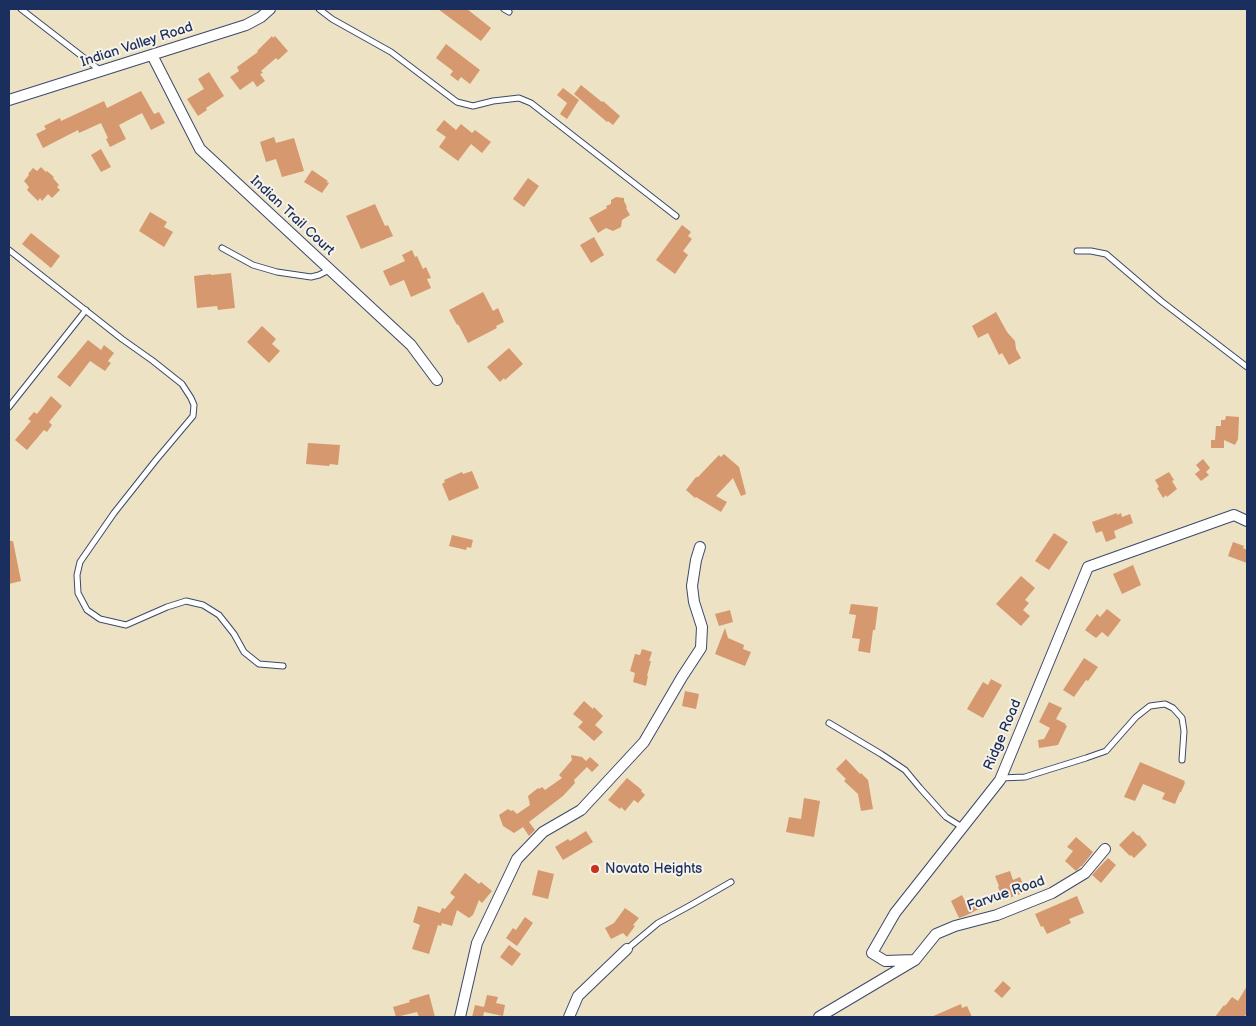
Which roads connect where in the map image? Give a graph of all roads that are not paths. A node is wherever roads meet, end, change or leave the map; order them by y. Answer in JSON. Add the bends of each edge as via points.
{"nodes":[{"id":1,"x":21,"y":9,"type":"edge"},
{"id":2,"x":270,"y":9,"type":"edge"},
{"id":3,"x":319,"y":9,"type":"edge"},
{"id":4,"x":152,"y":55,"type":"junction"},
{"id":5,"x":102,"y":71,"type":"junction"},
{"id":6,"x":9,"y":100,"type":"edge"},
{"id":7,"x":676,"y":216,"type":"dead end"},
{"id":8,"x":222,"y":248,"type":"dead end"},
{"id":9,"x":9,"y":250,"type":"edge"},
{"id":10,"x":1077,"y":251,"type":"dead end"},
{"id":11,"x":330,"y":270,"type":"junction"},
{"id":12,"x":86,"y":310,"type":"junction"},
{"id":13,"x":1247,"y":367,"type":"edge"},
{"id":14,"x":437,"y":380,"type":"dead end"},
{"id":15,"x":9,"y":407,"type":"edge"},
{"id":16,"x":1247,"y":521,"type":"edge"},
{"id":17,"x":700,"y":547,"type":"dead end"},
{"id":18,"x":283,"y":666,"type":"dead end"},
{"id":19,"x":829,"y":723,"type":"dead end"},
{"id":20,"x":1182,"y":760,"type":"dead end"},
{"id":21,"x":1000,"y":778,"type":"junction"},
{"id":22,"x":962,"y":827,"type":"junction"},
{"id":23,"x":1105,"y":849,"type":"dead end"},
{"id":24,"x":731,"y":882,"type":"dead end"},
{"id":25,"x":627,"y":949,"type":"joint"},
{"id":26,"x":916,"y":960,"type":"junction"},
{"id":27,"x":460,"y":1017,"type":"edge"},
{"id":28,"x":569,"y":1017,"type":"edge"},
{"id":29,"x":818,"y":1017,"type":"edge"}],
"edges":[{"from":1,"to":5,"type":"lane"},
{"from":2,"to":4,"type":"street","name":"Indian Valley Road","via":[[246,25]]},
{"from":3,"to":7,"type":"lane","via":[[391,52],[457,102],[473,106],[519,98],[531,103]]},
{"from":4,"to":5,"type":"street","name":"Indian Valley Road"},
{"from":4,"to":11,"type":"street","name":"Indian Trail Court","via":[[200,149]]},
{"from":5,"to":6,"type":"street","name":"Indian Valley Road"},
{"from":8,"to":11,"type":"lane","via":[[253,265],[277,272],[311,277]]},
{"from":9,"to":12,"type":"lane"},
{"from":10,"to":13,"type":"lane","via":[[1106,254]]},
{"from":11,"to":14,"type":"street","name":"Indian Trail Court","via":[[411,345]]},
{"from":12,"to":15,"type":"lane"},
{"from":12,"to":18,"type":"lane","via":[[182,384],[194,405],[193,416],[114,513],[80,562],[78,592],[87,610],[100,619],[126,625],[186,601],[203,605],[219,615],[244,652],[259,664]]},
{"from":16,"to":21,"type":"street","name":"Ridge Road","via":[[1234,515],[1088,567]]},
{"from":17,"to":27,"type":"street","via":[[692,586],[702,626],[701,648],[644,742],[581,810],[543,832],[517,859],[477,943]]},
{"from":19,"to":22,"type":"lane","via":[[905,770],[946,817]]},
{"from":20,"to":21,"type":"lane","via":[[1182,718],[1165,704],[1150,706],[1136,717],[1106,751],[1025,777]]},
{"from":21,"to":22,"type":"street","name":"Ridge Road"},
{"from":22,"to":26,"type":"street","name":"Ridge Road","via":[[894,913],[872,953],[885,961]]},
{"from":23,"to":26,"type":"street","name":"Farvue Road","via":[[1085,873],[1052,893],[936,934]]},
{"from":24,"to":25,"type":"lane","via":[[658,923]]},
{"from":25,"to":28,"type":"street","via":[[578,996]]},
{"from":26,"to":29,"type":"street"}]}
